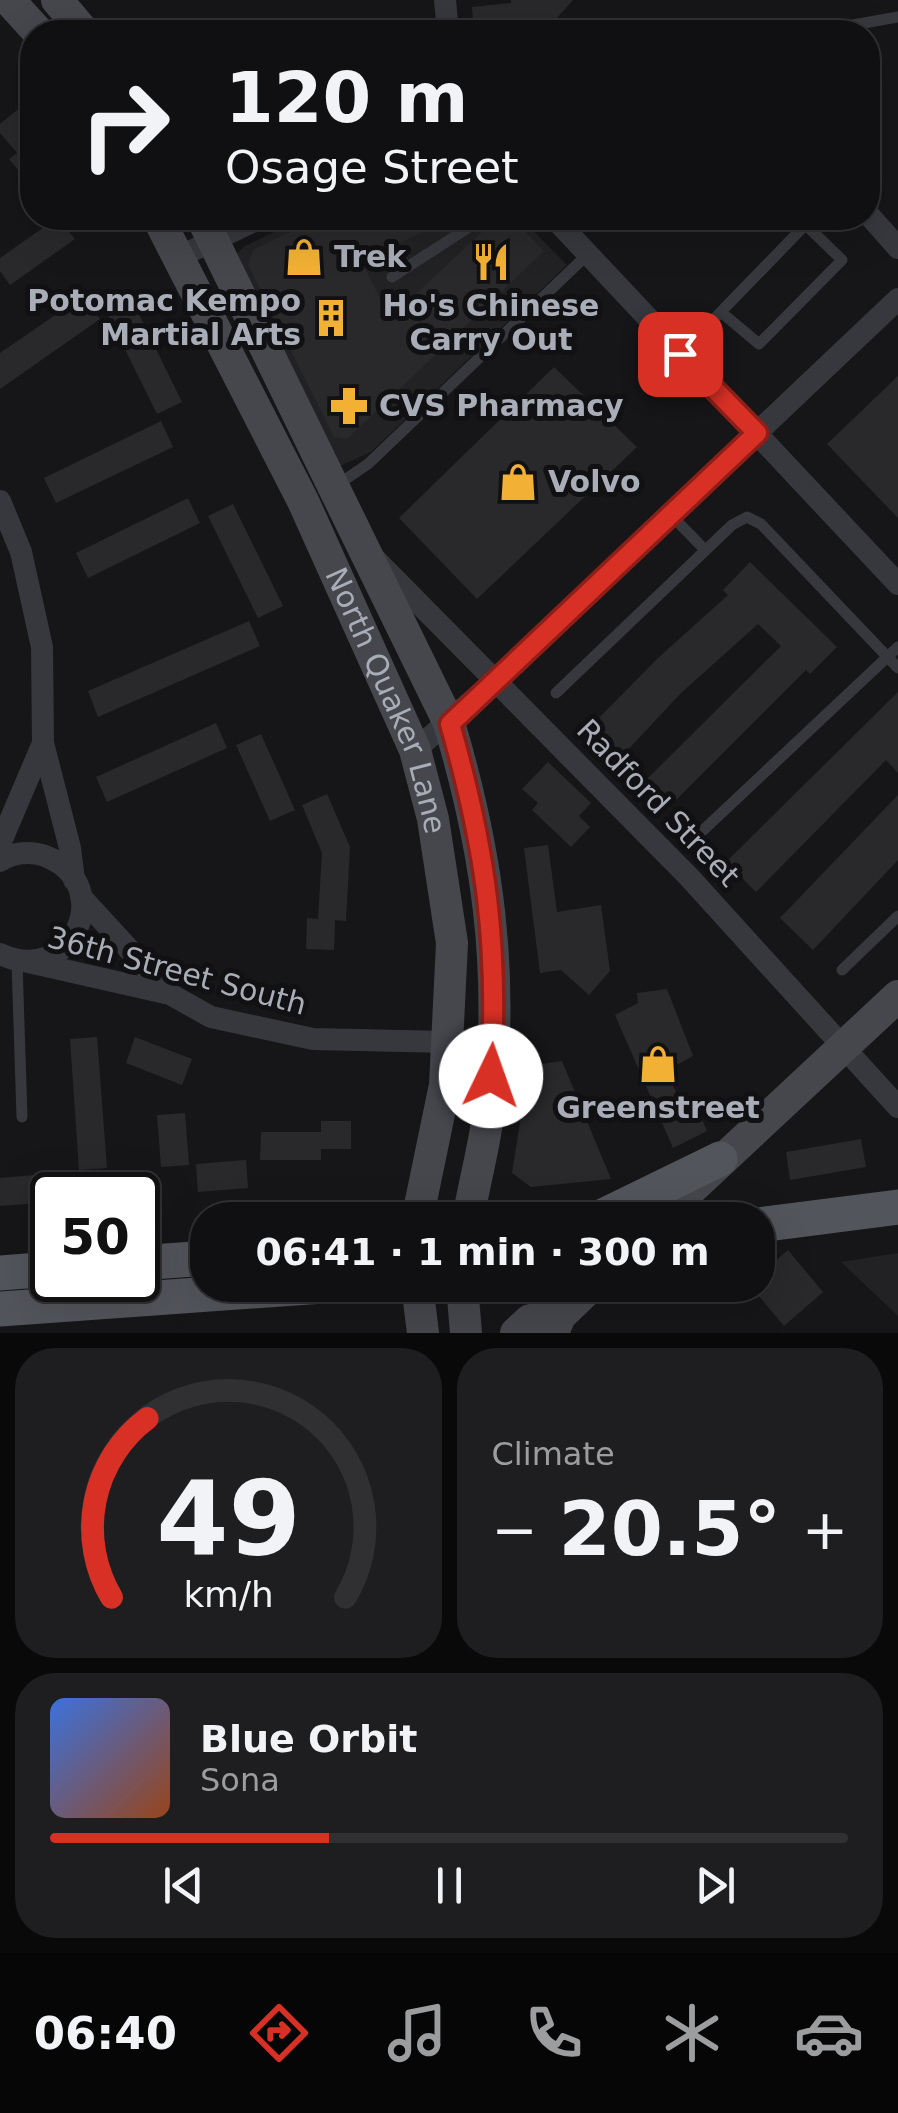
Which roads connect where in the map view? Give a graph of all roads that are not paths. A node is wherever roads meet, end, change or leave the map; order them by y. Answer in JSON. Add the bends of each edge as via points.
{"nodes":[{"id":1,"x":8,"y":0,"type":"edge"},
{"id":2,"x":62,"y":19,"type":"edge"},
{"id":3,"x":880,"y":228,"type":"edge"},
{"id":4,"x":164,"y":230,"type":"edge"},
{"id":5,"x":207,"y":230,"type":"edge"},
{"id":6,"x":208,"y":230,"type":"edge"},
{"id":7,"x":464,"y":230,"type":"edge"},
{"id":8,"x":565,"y":230,"type":"edge"},
{"id":9,"x":800,"y":230,"type":"edge"},
{"id":10,"x":817,"y":230,"type":"edge"},
{"id":11,"x":898,"y":248,"type":"edge"},
{"id":12,"x":587,"y":254,"type":"junction"},
{"id":13,"x":179,"y":257,"type":"junction"},
{"id":14,"x":392,"y":277,"type":"dead end"},
{"id":15,"x":898,"y":299,"type":"edge"},
{"id":16,"x":721,"y":312,"type":"junction"},
{"id":17,"x":680,"y":354,"type":"junction"},
{"id":18,"x":757,"y":433,"type":"junction"},
{"id":19,"x":334,"y":486,"type":"junction"},
{"id":20,"x":0,"y":501,"type":"edge"},
{"id":21,"x":303,"y":501,"type":"junction"},
{"id":22,"x":670,"y":514,"type":"junction"},
{"id":23,"x":366,"y":550,"type":"junction"},
{"id":24,"x":705,"y":550,"type":"junction"},
{"id":25,"x":898,"y":584,"type":"edge"},
{"id":26,"x":898,"y":647,"type":"edge"},
{"id":27,"x":887,"y":657,"type":"junction"},
{"id":28,"x":898,"y":668,"type":"edge"},
{"id":29,"x":497,"y":679,"type":"junction"},
{"id":30,"x":556,"y":693,"type":"dead end"},
{"id":31,"x":450,"y":724,"type":"junction"},
{"id":32,"x":44,"y":743,"type":"junction"},
{"id":33,"x":415,"y":750,"type":"junction"},
{"id":34,"x":697,"y":836,"type":"dead end"},
{"id":35,"x":0,"y":844,"type":"edge"},
{"id":36,"x":0,"y":861,"type":"edge"},
{"id":37,"x":78,"y":888,"type":"junction"},
{"id":38,"x":470,"y":913,"type":"junction"},
{"id":39,"x":898,"y":916,"type":"edge"},
{"id":40,"x":11,"y":960,"type":"edge"},
{"id":41,"x":842,"y":970,"type":"dead end"},
{"id":42,"x":170,"y":994,"type":"junction"},
{"id":43,"x":898,"y":996,"type":"edge"},
{"id":44,"x":448,"y":1041,"type":"junction"},
{"id":45,"x":493,"y":1044,"type":"junction"},
{"id":46,"x":844,"y":1048,"type":"junction"},
{"id":47,"x":898,"y":1107,"type":"edge"},
{"id":48,"x":22,"y":1117,"type":"dead end"},
{"id":49,"x":720,"y":1158,"type":"junction"},
{"id":50,"x":421,"y":1202,"type":"edge"},
{"id":51,"x":471,"y":1202,"type":"edge"},
{"id":52,"x":631,"y":1202,"type":"edge"},
{"id":53,"x":676,"y":1202,"type":"edge"},
{"id":54,"x":898,"y":1207,"type":"edge"},
{"id":55,"x":775,"y":1224,"type":"edge"},
{"id":56,"x":190,"y":1259,"type":"edge"},
{"id":57,"x":160,"y":1261,"type":"edge"},
{"id":58,"x":30,"y":1271,"type":"edge"},
{"id":59,"x":0,"y":1273,"type":"edge"},
{"id":60,"x":190,"y":1296,"type":"edge"},
{"id":61,"x":419,"y":1302,"type":"edge"},
{"id":62,"x":463,"y":1302,"type":"edge"},
{"id":63,"x":576,"y":1302,"type":"edge"},
{"id":64,"x":75,"y":1304,"type":"junction"},
{"id":65,"x":0,"y":1309,"type":"edge"},
{"id":66,"x":556,"y":1324,"type":"edge"},
{"id":67,"x":20,"y":1333,"type":"edge"},
{"id":68,"x":423,"y":1333,"type":"edge"},
{"id":69,"x":466,"y":1333,"type":"edge"},
{"id":70,"x":516,"y":1333,"type":"edge"}],
"edges":[{"from":1,"to":2,"type":"main road"},
{"from":3,"to":11,"type":"street"},
{"from":4,"to":13,"type":"main road","name":"North Quaker Lane"},
{"from":5,"to":13,"type":"street"},
{"from":6,"to":19,"type":"main road","name":"North Quaker Lane"},
{"from":7,"to":14,"type":"lane"},
{"from":8,"to":12,"type":"street"},
{"from":9,"to":16,"type":"lane"},
{"from":10,"to":16,"type":"lane","via":[[842,260],[760,344]]},
{"from":12,"to":17,"type":"street"},
{"from":12,"to":19,"type":"lane","via":[[368,464]]},
{"from":13,"to":21,"type":"main road","name":"North Quaker Lane"},
{"from":15,"to":18,"type":"street"},
{"from":16,"to":17,"type":"lane"},
{"from":17,"to":18,"type":"street"},
{"from":18,"to":22,"type":"street"},
{"from":18,"to":25,"type":"street"},
{"from":19,"to":21,"type":"lane"},
{"from":19,"to":23,"type":"main road","name":"North Quaker Lane"},
{"from":20,"to":32,"type":"street","via":[[21,552],[42,647]]},
{"from":21,"to":33,"type":"main road","name":"North Quaker Lane"},
{"from":22,"to":24,"type":"lane"},
{"from":22,"to":29,"type":"street"},
{"from":23,"to":29,"type":"street","name":"Radford Street"},
{"from":23,"to":31,"type":"main road","name":"North Quaker Lane"},
{"from":24,"to":27,"type":"lane","via":[[742,519],[760,524]]},
{"from":24,"to":30,"type":"lane"},
{"from":26,"to":27,"type":"lane"},
{"from":27,"to":28,"type":"lane"},
{"from":27,"to":34,"type":"lane"},
{"from":29,"to":31,"type":"street"},
{"from":29,"to":46,"type":"street","name":"Radford Street"},
{"from":31,"to":33,"type":"street"},
{"from":31,"to":38,"type":"main road","name":"North Quaker Lane","via":[[478,834]]},
{"from":32,"to":35,"type":"street"},
{"from":32,"to":37,"type":"street"},
{"from":33,"to":38,"type":"main road","name":"North Quaker Lane","via":[[432,819]]},
{"from":36,"to":37,"type":"street","via":[[34,852],[60,862]]},
{"from":37,"to":40,"type":"street","via":[[84,912],[74,939],[51,958]]},
{"from":37,"to":42,"type":"street"},
{"from":38,"to":44,"type":"main road","name":"North Quaker Lane","via":[[452,944]]},
{"from":38,"to":45,"type":"main road","name":"North Quaker Lane","via":[[495,965]]},
{"from":39,"to":41,"type":"lane"},
{"from":40,"to":42,"type":"street","name":"36th Street South"},
{"from":40,"to":48,"type":"lane"},
{"from":42,"to":44,"type":"street","name":"36th Street South","via":[[210,1017],[313,1038]]},
{"from":43,"to":46,"type":"main road"},
{"from":44,"to":45,"type":"street","name":"36th Street South"},
{"from":44,"to":50,"type":"main road","name":"North Quaker Lane"},
{"from":45,"to":51,"type":"main road","name":"North Quaker Lane"},
{"from":46,"to":47,"type":"street","name":"Radford Street"},
{"from":46,"to":49,"type":"main road"},
{"from":49,"to":52,"type":"main road"},
{"from":49,"to":53,"type":"main road"},
{"from":54,"to":55,"type":"main road"},
{"from":56,"to":57,"type":"main road"},
{"from":58,"to":59,"type":"main road"},
{"from":60,"to":64,"type":"main road"},
{"from":61,"to":68,"type":"main road"},
{"from":62,"to":69,"type":"main road"},
{"from":63,"to":66,"type":"main road"},
{"from":64,"to":65,"type":"main road"},
{"from":64,"to":67,"type":"main road"},
{"from":66,"to":70,"type":"main road","via":[[530,1320]]}]}
